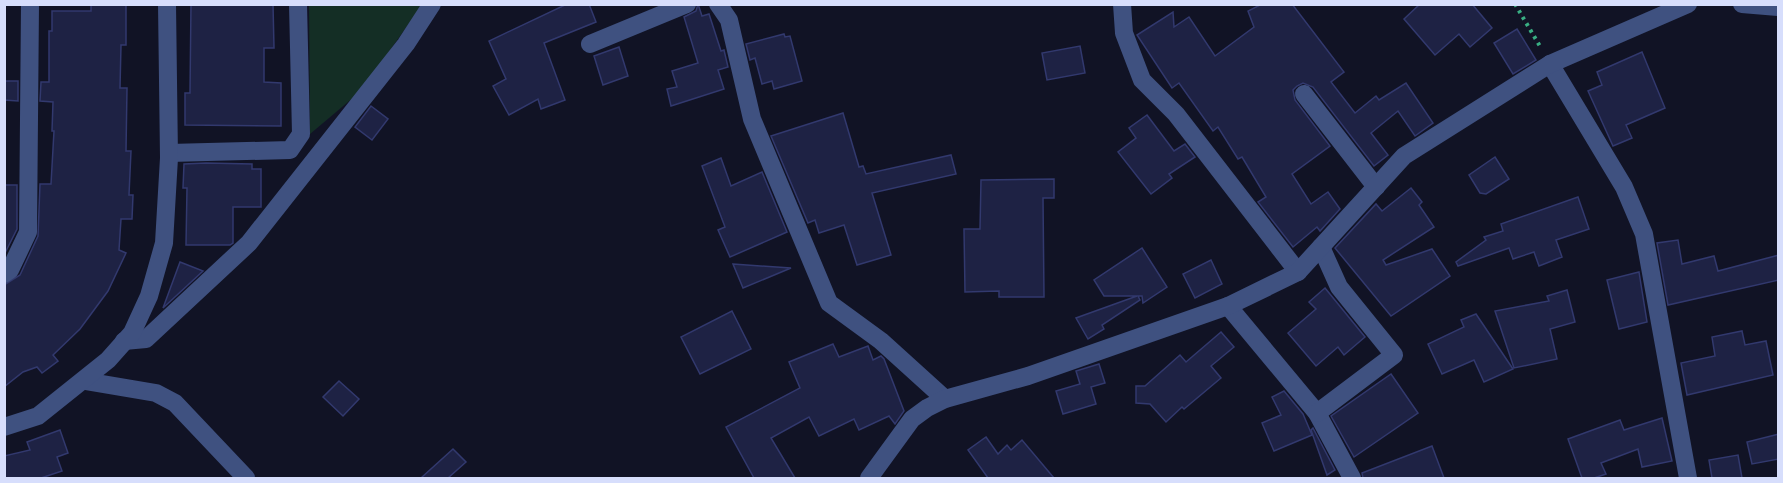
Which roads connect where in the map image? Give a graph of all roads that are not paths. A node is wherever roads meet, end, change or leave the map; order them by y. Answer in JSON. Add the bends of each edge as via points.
{"nodes":[{"id":1,"x":30,"y":4,"type":"edge"},
{"id":2,"x":167,"y":4,"type":"edge"},
{"id":3,"x":298,"y":4,"type":"edge"},
{"id":4,"x":432,"y":4,"type":"edge"},
{"id":5,"x":687,"y":4,"type":"edge"},
{"id":6,"x":718,"y":4,"type":"edge"},
{"id":7,"x":1122,"y":4,"type":"edge"},
{"id":8,"x":1688,"y":4,"type":"edge"},
{"id":9,"x":1742,"y":4,"type":"edge"},
{"id":10,"x":1779,"y":7,"type":"edge"},
{"id":11,"x":590,"y":44,"type":"dead end"},
{"id":12,"x":1550,"y":64,"type":"junction"},
{"id":13,"x":1304,"y":94,"type":"dead end"},
{"id":14,"x":295,"y":142,"type":"junction"},
{"id":15,"x":169,"y":153,"type":"junction"},
{"id":16,"x":317,"y":158,"type":"junction"},
{"id":17,"x":1376,"y":187,"type":"junction"},
{"id":18,"x":1321,"y":247,"type":"junction"},
{"id":19,"x":1298,"y":272,"type":"junction"},
{"id":20,"x":4,"y":274,"type":"edge"},
{"id":21,"x":1228,"y":306,"type":"junction"},
{"id":22,"x":124,"y":342,"type":"junction"},
{"id":23,"x":85,"y":381,"type":"junction"},
{"id":24,"x":945,"y":399,"type":"junction"},
{"id":25,"x":1317,"y":413,"type":"junction"},
{"id":26,"x":4,"y":427,"type":"edge"},
{"id":27,"x":246,"y":478,"type":"edge"},
{"id":28,"x":869,"y":478,"type":"edge"},
{"id":29,"x":1352,"y":478,"type":"edge"},
{"id":30,"x":1688,"y":478,"type":"edge"}],
"edges":[{"from":1,"to":20,"type":"street","via":[[28,232],[10,270]]},
{"from":2,"to":15,"type":"street"},
{"from":3,"to":14,"type":"street","via":[[301,134]]},
{"from":4,"to":16,"type":"street","via":[[406,44]]},
{"from":5,"to":11,"type":"street"},
{"from":6,"to":24,"type":"street","via":[[729,20],[752,119],[830,303],[881,341]]},
{"from":7,"to":19,"type":"street","via":[[1125,33],[1142,80],[1176,114]]},
{"from":8,"to":12,"type":"street"},
{"from":9,"to":10,"type":"street"},
{"from":12,"to":17,"type":"street","via":[[1404,156]]},
{"from":12,"to":30,"type":"street","via":[[1624,187],[1644,234]]},
{"from":13,"to":17,"type":"street"},
{"from":14,"to":15,"type":"street","via":[[290,150]]},
{"from":14,"to":16,"type":"street"},
{"from":15,"to":22,"type":"street","via":[[164,243],[148,296]]},
{"from":16,"to":22,"type":"street","via":[[249,243],[146,339]]},
{"from":17,"to":18,"type":"street"},
{"from":18,"to":19,"type":"street"},
{"from":18,"to":25,"type":"street","via":[[1339,287],[1394,355]]},
{"from":19,"to":21,"type":"street"},
{"from":21,"to":24,"type":"street","via":[[1028,376]]},
{"from":21,"to":25,"type":"street"},
{"from":22,"to":23,"type":"street"},
{"from":23,"to":26,"type":"street","via":[[38,416]]},
{"from":23,"to":27,"type":"street","via":[[156,393],[175,403]]},
{"from":24,"to":28,"type":"street","via":[[912,419]]},
{"from":25,"to":29,"type":"street"}]}
